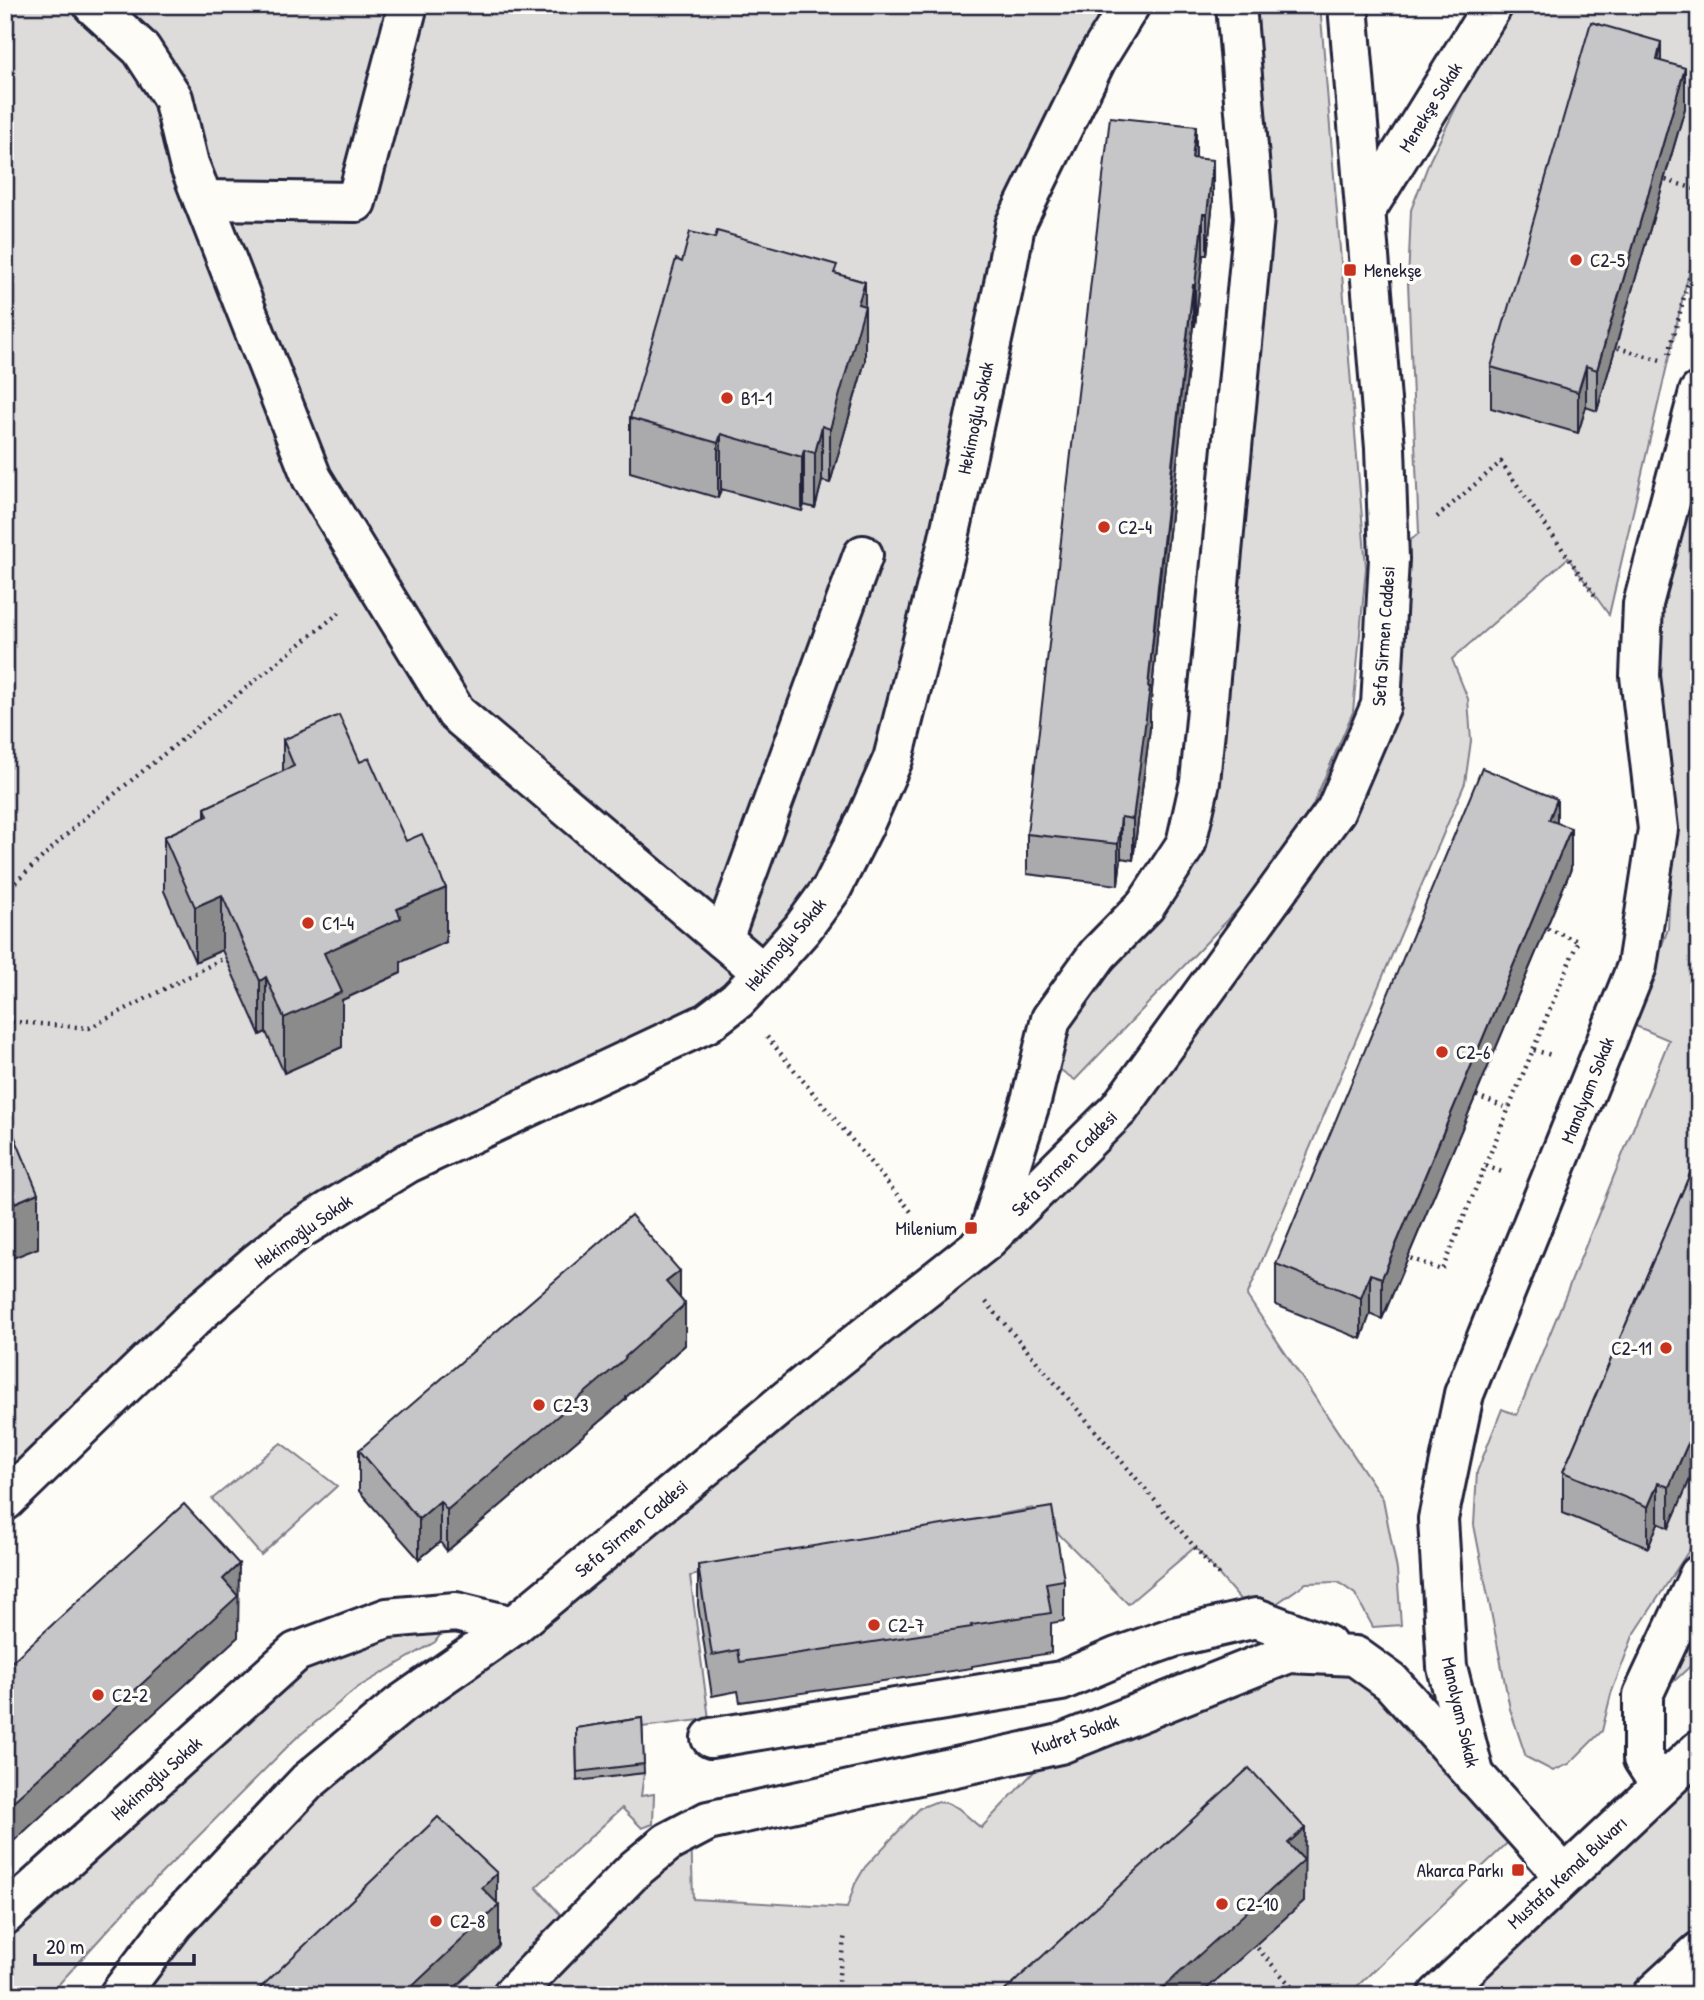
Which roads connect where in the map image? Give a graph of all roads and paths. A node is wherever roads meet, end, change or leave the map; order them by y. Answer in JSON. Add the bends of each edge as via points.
{"nodes":[{"id":1,"x":93,"y":5,"type":"edge"},
{"id":2,"x":408,"y":5,"type":"edge"},
{"id":3,"x":1130,"y":5,"type":"edge"},
{"id":4,"x":1236,"y":5,"type":"edge"},
{"id":5,"x":1348,"y":5,"type":"edge"},
{"id":6,"x":1493,"y":5,"type":"edge"},
{"id":7,"x":1652,"y":175,"type":"edge"},
{"id":8,"x":1699,"y":190,"type":"edge"},
{"id":9,"x":203,"y":200,"type":"junction"},
{"id":10,"x":1366,"y":210,"type":"junction"},
{"id":11,"x":1608,"y":345,"type":"edge"},
{"id":12,"x":1668,"y":362,"type":"dead end"},
{"id":13,"x":1699,"y":392,"type":"edge"},
{"id":14,"x":863,"y":555,"type":"dead end"},
{"id":15,"x":1389,"y":559,"type":"junction"},
{"id":16,"x":377,"y":583,"type":"junction"},
{"id":17,"x":1602,"y":606,"type":"dead end"},
{"id":18,"x":5,"y":892,"type":"edge"},
{"id":19,"x":1542,"y":927,"type":"edge"},
{"id":20,"x":723,"y":939,"type":"junction"},
{"id":21,"x":237,"y":952,"type":"edge"},
{"id":22,"x":763,"y":973,"type":"junction"},
{"id":23,"x":737,"y":1000,"type":"junction"},
{"id":24,"x":5,"y":1021,"type":"edge"},
{"id":25,"x":1534,"y":1050,"type":"junction"},
{"id":26,"x":1554,"y":1056,"type":"dead end"},
{"id":27,"x":1463,"y":1090,"type":"edge"},
{"id":28,"x":1509,"y":1109,"type":"junction"},
{"id":29,"x":1486,"y":1166,"type":"junction"},
{"id":30,"x":1506,"y":1173,"type":"dead end"},
{"id":31,"x":913,"y":1214,"type":"dead end"},
{"id":32,"x":986,"y":1241,"type":"junction"},
{"id":33,"x":1403,"y":1256,"type":"edge"},
{"id":34,"x":983,"y":1298,"type":"dead end"},
{"id":35,"x":5,"y":1502,"type":"edge"},
{"id":36,"x":1699,"y":1575,"type":"edge"},
{"id":37,"x":1256,"y":1618,"type":"junction"},
{"id":38,"x":513,"y":1626,"type":"junction"},
{"id":39,"x":1356,"y":1656,"type":"junction"},
{"id":40,"x":711,"y":1738,"type":"dead end"},
{"id":41,"x":1699,"y":1751,"type":"edge"},
{"id":42,"x":1475,"y":1777,"type":"junction"},
{"id":43,"x":1660,"y":1785,"type":"junction"},
{"id":44,"x":1564,"y":1875,"type":"junction"},
{"id":45,"x":5,"y":1915,"type":"edge"},
{"id":46,"x":845,"y":1933,"type":"dead end"},
{"id":47,"x":1244,"y":1934,"type":"edge"},
{"id":48,"x":1699,"y":1952,"type":"edge"},
{"id":49,"x":119,"y":1995,"type":"edge"},
{"id":50,"x":512,"y":1995,"type":"edge"},
{"id":51,"x":836,"y":1995,"type":"edge"},
{"id":52,"x":1299,"y":1995,"type":"edge"},
{"id":53,"x":1437,"y":1995,"type":"edge"},
{"id":54,"x":1652,"y":1995,"type":"edge"}],
"edges":[{"from":1,"to":9,"type":"street","via":[[141,49],[173,98]]},
{"from":2,"to":9,"type":"street","via":[[356,202]]},
{"from":3,"to":22,"type":"street","name":"Hekimoğlu Sokak","via":[[1096,60],[1015,225],[948,542],[893,759],[832,888]]},
{"from":4,"to":32,"type":"street","via":[[1254,218],[1200,782],[1186,844],[1146,905],[1098,954],[1051,1019],[1032,1097]]},
{"from":5,"to":10,"type":"street","name":"Sefa Sirmen Caddesi"},
{"from":6,"to":10,"type":"street","name":"Menekşe Sokak"},
{"from":7,"to":8,"type":"path"},
{"from":9,"to":16,"type":"street","via":[[312,478]]},
{"from":10,"to":15,"type":"street","name":"Sefa Sirmen Caddesi"},
{"from":11,"to":12,"type":"path"},
{"from":13,"to":42,"type":"street","name":"Manolyam Sokak","via":[[1643,604],[1640,676],[1658,829],[1637,966],[1464,1394],[1438,1519],[1447,1667]]},
{"from":14,"to":20,"type":"street"},
{"from":15,"to":17,"type":"path","via":[[1501,462]]},
{"from":15,"to":32,"type":"street","name":"Sefa Sirmen Caddesi","via":[[1381,705],[1336,810],[1119,1109]]},
{"from":16,"to":18,"type":"path","via":[[81,821]]},
{"from":16,"to":20,"type":"street","via":[[456,713]]},
{"from":19,"to":25,"type":"path","via":[[1578,941]]},
{"from":20,"to":22,"type":"street"},
{"from":21,"to":24,"type":"path","via":[[89,1028]]},
{"from":22,"to":23,"type":"street","name":"Hekimoğlu Sokak"},
{"from":23,"to":31,"type":"path"},
{"from":23,"to":35,"type":"street","name":"Hekimoğlu Sokak","via":[[707,1023],[408,1163],[295,1233],[201,1311]]},
{"from":25,"to":26,"type":"path"},
{"from":25,"to":28,"type":"path"},
{"from":27,"to":28,"type":"path"},
{"from":28,"to":29,"type":"path"},
{"from":29,"to":30,"type":"path"},
{"from":29,"to":33,"type":"path","via":[[1442,1270]]},
{"from":32,"to":38,"type":"street","name":"Sefa Sirmen Caddesi"},
{"from":34,"to":37,"type":"path"},
{"from":36,"to":43,"type":"street","via":[[1643,1695],[1643,1759]]},
{"from":37,"to":39,"type":"street"},
{"from":37,"to":40,"type":"street","via":[[1174,1637],[1061,1681]]},
{"from":38,"to":45,"type":"street","name":"Hekimoğlu Sokak","via":[[456,1612],[387,1618],[296,1652]]},
{"from":38,"to":49,"type":"street","name":"Sefa Sirmen Caddesi","via":[[400,1705],[307,1782],[174,1923]]},
{"from":39,"to":42,"type":"street","via":[[1391,1682]]},
{"from":39,"to":50,"type":"street","name":"Kudret Sokak","via":[[1289,1653],[1060,1744],[708,1821],[668,1842],[634,1870]]},
{"from":41,"to":43,"type":"street","name":"Mustafa Kemal Bulvarı"},
{"from":42,"to":44,"type":"street"},
{"from":43,"to":44,"type":"street","name":"Mustafa Kemal Bulvarı"},
{"from":44,"to":53,"type":"street","name":"Mustafa Kemal Bulvarı"},
{"from":46,"to":51,"type":"path"},
{"from":47,"to":52,"type":"path"},
{"from":48,"to":54,"type":"street"}]}
